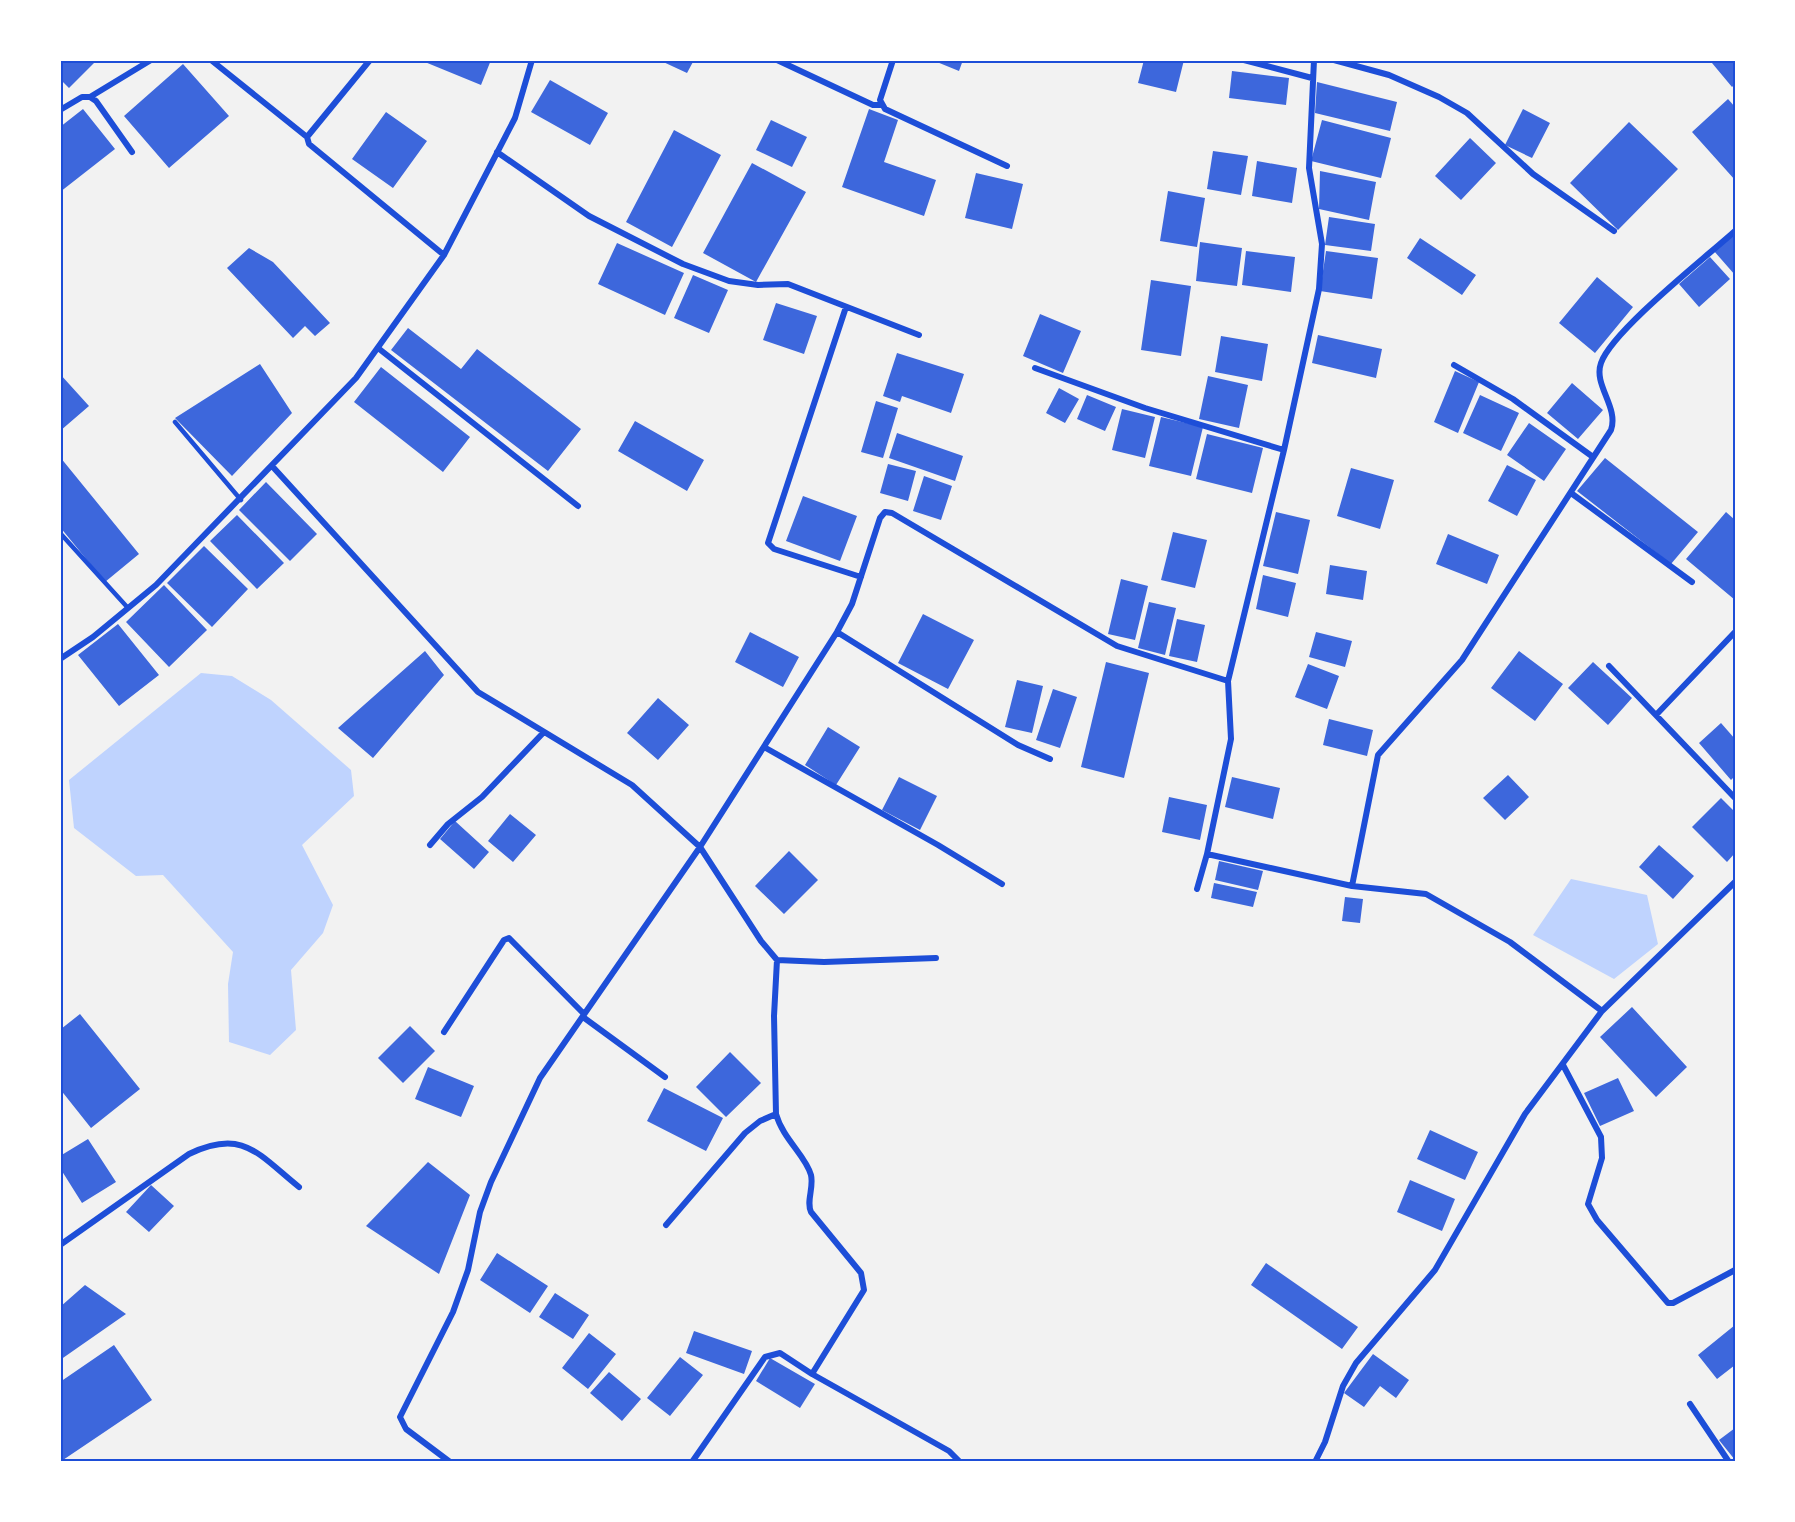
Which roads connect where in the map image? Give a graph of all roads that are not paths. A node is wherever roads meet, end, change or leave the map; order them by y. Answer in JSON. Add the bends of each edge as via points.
{"nodes":[{"id":1,"x":151,"y":60,"type":"edge"},
{"id":2,"x":210,"y":60,"type":"edge"},
{"id":3,"x":370,"y":60,"type":"edge"},
{"id":4,"x":532,"y":60,"type":"edge"},
{"id":5,"x":777,"y":60,"type":"edge"},
{"id":6,"x":893,"y":60,"type":"edge"},
{"id":7,"x":1244,"y":60,"type":"edge"},
{"id":8,"x":1314,"y":60,"type":"edge"},
{"id":9,"x":1334,"y":60,"type":"edge"},
{"id":10,"x":1312,"y":78,"type":"junction"},
{"id":11,"x":90,"y":97,"type":"junction"},
{"id":12,"x":60,"y":101,"type":"edge"},
{"id":13,"x":881,"y":105,"type":"junction"},
{"id":14,"x":60,"y":110,"type":"edge"},
{"id":15,"x":307,"y":137,"type":"junction"},
{"id":16,"x":132,"y":152,"type":"dead end"},
{"id":17,"x":497,"y":153,"type":"junction"},
{"id":18,"x":1007,"y":166,"type":"dead end"},
{"id":19,"x":1614,"y":231,"type":"dead end"},
{"id":20,"x":1735,"y":231,"type":"edge"},
{"id":21,"x":444,"y":255,"type":"junction"},
{"id":22,"x":846,"y":307,"type":"junction"},
{"id":23,"x":919,"y":335,"type":"dead end"},
{"id":24,"x":378,"y":348,"type":"junction"},
{"id":25,"x":1454,"y":365,"type":"dead end"},
{"id":26,"x":1035,"y":368,"type":"dead end"},
{"id":27,"x":175,"y":422,"type":"dead end"},
{"id":28,"x":1284,"y":450,"type":"junction"},
{"id":29,"x":1593,"y":458,"type":"junction"},
{"id":30,"x":272,"y":466,"type":"junction"},
{"id":31,"x":1571,"y":493,"type":"junction"},
{"id":32,"x":240,"y":500,"type":"junction"},
{"id":33,"x":578,"y":506,"type":"dead end"},
{"id":34,"x":60,"y":533,"type":"edge"},
{"id":35,"x":861,"y":577,"type":"junction"},
{"id":36,"x":1692,"y":582,"type":"dead end"},
{"id":37,"x":128,"y":608,"type":"junction"},
{"id":38,"x":837,"y":632,"type":"junction"},
{"id":39,"x":1735,"y":632,"type":"edge"},
{"id":40,"x":60,"y":659,"type":"edge"},
{"id":41,"x":1609,"y":666,"type":"dead end"},
{"id":42,"x":1228,"y":681,"type":"junction"},
{"id":43,"x":1656,"y":715,"type":"junction"},
{"id":44,"x":544,"y":732,"type":"junction"},
{"id":45,"x":764,"y":747,"type":"junction"},
{"id":46,"x":1050,"y":759,"type":"dead end"},
{"id":47,"x":1735,"y":798,"type":"edge"},
{"id":48,"x":430,"y":845,"type":"dead end"},
{"id":49,"x":700,"y":847,"type":"junction"},
{"id":50,"x":1208,"y":854,"type":"junction"},
{"id":51,"x":1735,"y":882,"type":"edge"},
{"id":52,"x":1002,"y":884,"type":"dead end"},
{"id":53,"x":1352,"y":886,"type":"junction"},
{"id":54,"x":1197,"y":889,"type":"dead end"},
{"id":55,"x":936,"y":958,"type":"dead end"},
{"id":56,"x":777,"y":960,"type":"junction"},
{"id":57,"x":1602,"y":1011,"type":"junction"},
{"id":58,"x":583,"y":1015,"type":"junction"},
{"id":59,"x":444,"y":1032,"type":"dead end"},
{"id":60,"x":1563,"y":1065,"type":"junction"},
{"id":61,"x":665,"y":1077,"type":"dead end"},
{"id":62,"x":776,"y":1114,"type":"junction"},
{"id":63,"x":299,"y":1187,"type":"dead end"},
{"id":64,"x":666,"y":1226,"type":"dead end"},
{"id":65,"x":60,"y":1245,"type":"edge"},
{"id":66,"x":1735,"y":1270,"type":"edge"},
{"id":67,"x":812,"y":1374,"type":"junction"},
{"id":68,"x":1690,"y":1404,"type":"dead end"},
{"id":69,"x":450,"y":1462,"type":"edge"},
{"id":70,"x":692,"y":1462,"type":"edge"},
{"id":71,"x":960,"y":1462,"type":"edge"},
{"id":72,"x":1315,"y":1462,"type":"edge"},
{"id":73,"x":1729,"y":1462,"type":"edge"}],
"edges":[{"from":1,"to":11,"type":"street"},
{"from":2,"to":15,"type":"street"},
{"from":3,"to":15,"type":"street"},
{"from":4,"to":17,"type":"street","via":[[515,118]]},
{"from":5,"to":13,"type":"street","via":[[873,105]]},
{"from":6,"to":13,"type":"street"},
{"from":7,"to":10,"type":"street"},
{"from":8,"to":10,"type":"street"},
{"from":9,"to":19,"type":"street","via":[[1389,75],[1467,113],[1533,174]]},
{"from":10,"to":28,"type":"street","via":[[1309,168],[1323,244],[1319,289]]},
{"from":11,"to":14,"type":"street","via":[[82,97]]},
{"from":11,"to":16,"type":"street"},
{"from":12,"to":14,"type":"street"},
{"from":13,"to":18,"type":"street"},
{"from":15,"to":21,"type":"street","via":[[312,147]]},
{"from":17,"to":21,"type":"street"},
{"from":17,"to":22,"type":"street","via":[[589,216],[683,264],[729,281],[788,284]]},
{"from":20,"to":29,"type":"street","via":[[1610,347],[1600,364],[1600,374],[1614,423]]},
{"from":21,"to":24,"type":"street"},
{"from":22,"to":23,"type":"street"},
{"from":22,"to":35,"type":"street","via":[[768,543],[774,549]]},
{"from":24,"to":30,"type":"street","via":[[356,378]]},
{"from":24,"to":33,"type":"street"},
{"from":25,"to":29,"type":"street","via":[[1513,399]]},
{"from":26,"to":28,"type":"street","via":[[1124,401]]},
{"from":27,"to":32,"type":"lane"},
{"from":28,"to":42,"type":"street"},
{"from":29,"to":31,"type":"street"},
{"from":30,"to":32,"type":"street"},
{"from":30,"to":44,"type":"street","via":[[478,692]]},
{"from":31,"to":36,"type":"street"},
{"from":31,"to":53,"type":"street","via":[[1462,660],[1378,755]]},
{"from":32,"to":37,"type":"street"},
{"from":34,"to":37,"type":"lane"},
{"from":35,"to":38,"type":"street"},
{"from":35,"to":42,"type":"street","via":[[880,518],[885,512],[892,513],[1117,646]]},
{"from":37,"to":40,"type":"street"},
{"from":38,"to":45,"type":"street"},
{"from":38,"to":46,"type":"street","via":[[1009,739]]},
{"from":39,"to":43,"type":"street"},
{"from":41,"to":43,"type":"street"},
{"from":42,"to":50,"type":"street","via":[[1231,739]]},
{"from":43,"to":47,"type":"street"},
{"from":44,"to":48,"type":"street"},
{"from":44,"to":49,"type":"street","via":[[632,785]]},
{"from":45,"to":49,"type":"street"},
{"from":45,"to":52,"type":"street"},
{"from":49,"to":56,"type":"street","via":[[761,942]]},
{"from":49,"to":58,"type":"street"},
{"from":50,"to":53,"type":"street"},
{"from":50,"to":54,"type":"street"},
{"from":51,"to":57,"type":"street"},
{"from":53,"to":57,"type":"street","via":[[1425,894],[1510,942]]},
{"from":55,"to":56,"type":"street"},
{"from":56,"to":62,"type":"street"},
{"from":57,"to":60,"type":"street"},
{"from":58,"to":59,"type":"street","via":[[509,938]]},
{"from":58,"to":61,"type":"street"},
{"from":58,"to":69,"type":"street","via":[[540,1078],[496,1172],[480,1212],[468,1270],[453,1312],[400,1416],[406,1430]]},
{"from":60,"to":66,"type":"street","via":[[1601,1137],[1602,1158],[1588,1204],[1597,1220],[1668,1303]]},
{"from":60,"to":72,"type":"street","via":[[1525,1114],[1435,1270],[1356,1363],[1343,1386]]},
{"from":62,"to":64,"type":"street","via":[[745,1133]]},
{"from":62,"to":67,"type":"street","via":[[780,1130],[810,1172],[809,1207],[865,1282],[864,1290]]},
{"from":63,"to":65,"type":"street","via":[[238,1142],[208,1145],[189,1154]]},
{"from":67,"to":70,"type":"street","via":[[780,1353],[765,1357]]},
{"from":67,"to":71,"type":"street","via":[[949,1451]]},
{"from":68,"to":73,"type":"street"}]}
